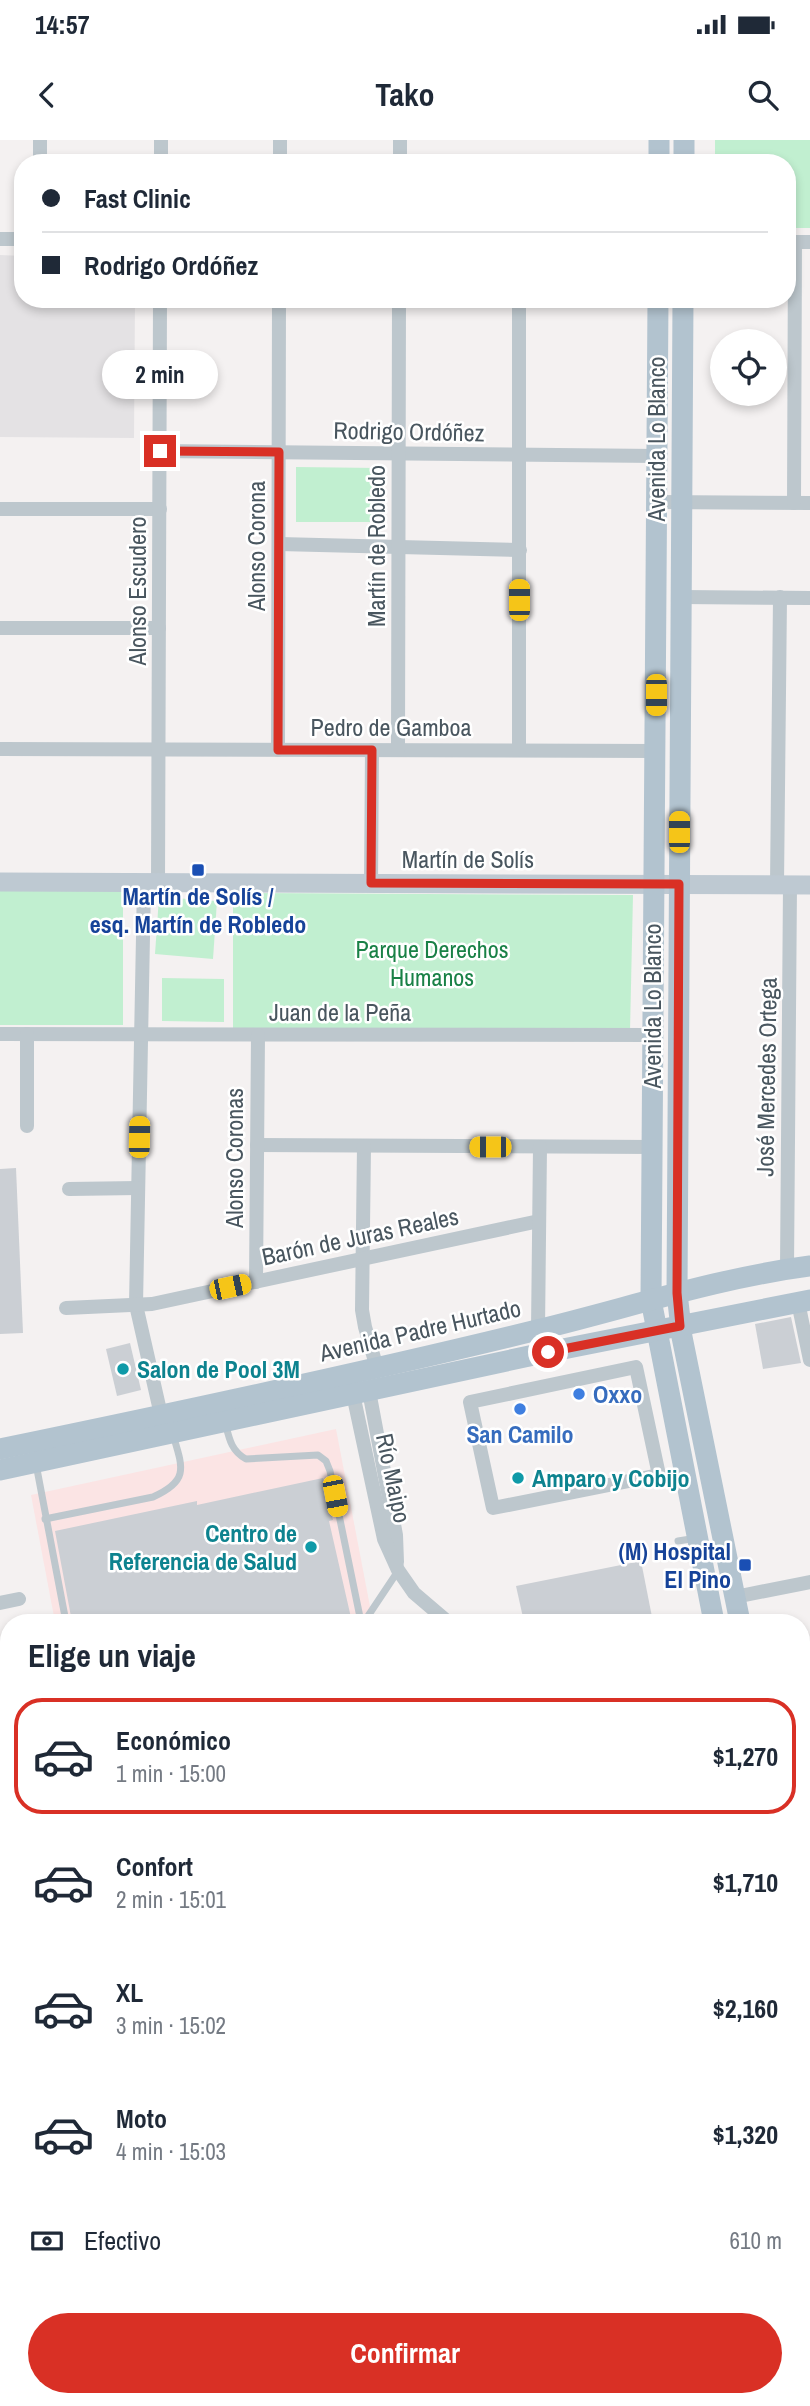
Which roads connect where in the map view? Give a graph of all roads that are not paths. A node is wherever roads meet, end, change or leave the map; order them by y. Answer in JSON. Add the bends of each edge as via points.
{"nodes":[{"id":1,"x":797,"y":242,"type":"edge"},
{"id":2,"x":160,"y":308,"type":"edge"},
{"id":3,"x":279,"y":308,"type":"edge"},
{"id":4,"x":399,"y":308,"type":"edge"},
{"id":5,"x":519,"y":308,"type":"edge"},
{"id":6,"x":658,"y":308,"type":"edge"},
{"id":7,"x":683,"y":308,"type":"edge"},
{"id":8,"x":160,"y":451,"type":"junction"},
{"id":9,"x":279,"y":452,"type":"junction"},
{"id":10,"x":399,"y":454,"type":"junction"},
{"id":11,"x":519,"y":455,"type":"junction"},
{"id":12,"x":657,"y":456,"type":"junction"},
{"id":13,"x":657,"y":502,"type":"junction"},
{"id":14,"x":682,"y":502,"type":"junction"},
{"id":15,"x":794,"y":503,"type":"junction"},
{"id":16,"x":810,"y":503,"type":"edge"},
{"id":17,"x":0,"y":509,"type":"edge"},
{"id":18,"x":160,"y":509,"type":"junction"},
{"id":19,"x":279,"y":544,"type":"junction"},
{"id":20,"x":398,"y":547,"type":"junction"},
{"id":21,"x":520,"y":550,"type":"junction"},
{"id":22,"x":682,"y":597,"type":"junction"},
{"id":23,"x":780,"y":597,"type":"junction"},
{"id":24,"x":810,"y":598,"type":"edge"},
{"id":25,"x":0,"y":628,"type":"edge"},
{"id":26,"x":159,"y":628,"type":"junction"},
{"id":27,"x":0,"y":750,"type":"edge"},
{"id":28,"x":159,"y":750,"type":"junction"},
{"id":29,"x":278,"y":750,"type":"junction"},
{"id":30,"x":372,"y":750,"type":"junction"},
{"id":31,"x":398,"y":750,"type":"junction"},
{"id":32,"x":519,"y":750,"type":"junction"},
{"id":33,"x":655,"y":751,"type":"junction"},
{"id":34,"x":0,"y":883,"type":"edge"},
{"id":35,"x":151,"y":883,"type":"junction"},
{"id":36,"x":371,"y":883,"type":"junction"},
{"id":37,"x":655,"y":884,"type":"junction"},
{"id":38,"x":679,"y":884,"type":"junction"},
{"id":39,"x":793,"y":885,"type":"edge"},
{"id":40,"x":0,"y":1034,"type":"edge"},
{"id":41,"x":27,"y":1034,"type":"junction"},
{"id":42,"x":141,"y":1034,"type":"junction"},
{"id":43,"x":258,"y":1035,"type":"junction"},
{"id":44,"x":654,"y":1035,"type":"junction"},
{"id":45,"x":27,"y":1126,"type":"dead end"},
{"id":46,"x":257,"y":1145,"type":"junction"},
{"id":47,"x":364,"y":1146,"type":"junction"},
{"id":48,"x":540,"y":1147,"type":"junction"},
{"id":49,"x":653,"y":1147,"type":"junction"},
{"id":50,"x":138,"y":1188,"type":"junction"},
{"id":51,"x":69,"y":1189,"type":"dead end"},
{"id":52,"x":539,"y":1221,"type":"junction"},
{"id":53,"x":362,"y":1259,"type":"junction"},
{"id":54,"x":810,"y":1266,"type":"edge"},
{"id":55,"x":787,"y":1269,"type":"junction"},
{"id":56,"x":256,"y":1282,"type":"junction"},
{"id":57,"x":677,"y":1293,"type":"junction"},
{"id":58,"x":651,"y":1300,"type":"junction"},
{"id":59,"x":804,"y":1301,"type":"edge"},
{"id":60,"x":135,"y":1306,"type":"junction"},
{"id":61,"x":66,"y":1308,"type":"dead end"},
{"id":62,"x":680,"y":1326,"type":"junction"},
{"id":63,"x":538,"y":1330,"type":"junction"},
{"id":64,"x":656,"y":1332,"type":"junction"},
{"id":65,"x":810,"y":1360,"type":"edge"},
{"id":66,"x":377,"y":1368,"type":"junction"},
{"id":67,"x":361,"y":1392,"type":"junction"},
{"id":68,"x":225,"y":1422,"type":"junction"},
{"id":69,"x":167,"y":1424,"type":"junction"},
{"id":70,"x":0,"y":1450,"type":"edge"},
{"id":71,"x":35,"y":1452,"type":"junction"},
{"id":72,"x":0,"y":1470,"type":"edge"},
{"id":73,"x":493,"y":1508,"type":"joint"},
{"id":74,"x":45,"y":1519,"type":"junction"},
{"id":75,"x":398,"y":1570,"type":"junction"},
{"id":76,"x":810,"y":1582,"type":"edge"},
{"id":77,"x":735,"y":1597,"type":"junction"},
{"id":78,"x":19,"y":1599,"type":"dead end"},
{"id":79,"x":0,"y":1603,"type":"edge"},
{"id":80,"x":64,"y":1614,"type":"edge"},
{"id":81,"x":361,"y":1614,"type":"edge"},
{"id":82,"x":368,"y":1614,"type":"edge"},
{"id":83,"x":438,"y":1614,"type":"edge"},
{"id":84,"x":711,"y":1614,"type":"edge"},
{"id":85,"x":738,"y":1614,"type":"edge"}],
"edges":[{"from":1,"to":15,"type":"street"},
{"from":2,"to":8,"type":"street","name":"Alonso Escudero"},
{"from":3,"to":9,"type":"street","name":"Alonso Corona"},
{"from":4,"to":10,"type":"street","name":"Martín de Robledo"},
{"from":5,"to":11,"type":"street"},
{"from":6,"to":12,"type":"main road","name":"Avenida Lo Blanco"},
{"from":7,"to":14,"type":"main road","name":"Avenida Lo Blanco"},
{"from":8,"to":9,"type":"street","name":"Rodrigo Ordóñez"},
{"from":8,"to":18,"type":"street","name":"Alonso Escudero"},
{"from":9,"to":10,"type":"street","name":"Rodrigo Ordóñez"},
{"from":9,"to":19,"type":"street","name":"Alonso Corona"},
{"from":10,"to":11,"type":"street","name":"Rodrigo Ordóñez"},
{"from":10,"to":20,"type":"street","name":"Martín de Robledo"},
{"from":11,"to":12,"type":"street","name":"Rodrigo Ordóñez"},
{"from":11,"to":21,"type":"street"},
{"from":12,"to":13,"type":"main road","name":"Avenida Lo Blanco"},
{"from":13,"to":14,"type":"street"},
{"from":13,"to":33,"type":"main road","name":"Avenida Lo Blanco"},
{"from":14,"to":15,"type":"street"},
{"from":14,"to":22,"type":"main road","name":"Avenida Lo Blanco"},
{"from":15,"to":16,"type":"street"},
{"from":17,"to":18,"type":"street"},
{"from":18,"to":26,"type":"street","name":"Alonso Escudero"},
{"from":19,"to":20,"type":"street"},
{"from":19,"to":29,"type":"street","name":"Alonso Corona"},
{"from":20,"to":21,"type":"street"},
{"from":20,"to":31,"type":"street","name":"Martín de Robledo"},
{"from":21,"to":32,"type":"street"},
{"from":22,"to":23,"type":"street"},
{"from":22,"to":38,"type":"main road","name":"Avenida Lo Blanco"},
{"from":23,"to":24,"type":"street"},
{"from":23,"to":39,"type":"street","name":"José Mercedes Ortega"},
{"from":25,"to":26,"type":"street"},
{"from":26,"to":28,"type":"street","name":"Alonso Escudero"},
{"from":27,"to":28,"type":"street","name":"Pedro de Gamboa"},
{"from":28,"to":29,"type":"street","name":"Pedro de Gamboa"},
{"from":28,"to":35,"type":"street","name":"Alonso Escudero"},
{"from":29,"to":30,"type":"street","name":"Pedro de Gamboa"},
{"from":30,"to":31,"type":"street","name":"Pedro de Gamboa"},
{"from":30,"to":36,"type":"street"},
{"from":31,"to":32,"type":"street","name":"Pedro de Gamboa"},
{"from":32,"to":33,"type":"street","name":"Pedro de Gamboa"},
{"from":33,"to":37,"type":"main road","name":"Avenida Lo Blanco"},
{"from":34,"to":35,"type":"street","name":"Martín de Solís"},
{"from":35,"to":36,"type":"street","name":"Martín de Solís"},
{"from":35,"to":42,"type":"street","name":"Alonso Escudero"},
{"from":36,"to":37,"type":"street","name":"Martín de Solís"},
{"from":37,"to":38,"type":"street","name":"Martín de Solís"},
{"from":37,"to":44,"type":"main road","name":"Avenida Lo Blanco"},
{"from":38,"to":39,"type":"street","name":"Martín de Solís"},
{"from":38,"to":57,"type":"main road","name":"Avenida Lo Blanco"},
{"from":39,"to":55,"type":"street","name":"José Mercedes Ortega"},
{"from":40,"to":41,"type":"street","name":"Juan de la Peña"},
{"from":41,"to":42,"type":"street","name":"Juan de la Peña"},
{"from":41,"to":45,"type":"street"},
{"from":42,"to":43,"type":"street","name":"Juan de la Peña"},
{"from":42,"to":50,"type":"street","name":"Alonso Escudero"},
{"from":43,"to":44,"type":"street","name":"Juan de la Peña"},
{"from":43,"to":46,"type":"street","name":"Alonso Coronas"},
{"from":44,"to":49,"type":"main road","name":"Avenida Lo Blanco"},
{"from":46,"to":47,"type":"street"},
{"from":46,"to":56,"type":"street","name":"Alonso Coronas"},
{"from":47,"to":48,"type":"street"},
{"from":47,"to":53,"type":"street"},
{"from":48,"to":49,"type":"street"},
{"from":48,"to":52,"type":"street"},
{"from":49,"to":58,"type":"main road","name":"Avenida Lo Blanco"},
{"from":50,"to":51,"type":"street"},
{"from":50,"to":60,"type":"street","name":"Alonso Escudero"},
{"from":52,"to":53,"type":"street","name":"Barón de Juras Reales"},
{"from":52,"to":63,"type":"street"},
{"from":53,"to":56,"type":"street","name":"Barón de Juras Reales"},
{"from":53,"to":66,"type":"street","via":[[363,1318]]},
{"from":54,"to":55,"type":"main road","name":"Avenida Padre Hurtado"},
{"from":55,"to":57,"type":"main road","name":"Avenida Padre Hurtado"},
{"from":56,"to":60,"type":"street","name":"Barón de Juras Reales"},
{"from":57,"to":58,"type":"main road","name":"Avenida Padre Hurtado"},
{"from":57,"to":62,"type":"main road","name":"Avenida Lo Blanco"},
{"from":58,"to":63,"type":"main road","name":"Avenida Padre Hurtado"},
{"from":58,"to":64,"type":"main road","name":"Avenida Lo Blanco"},
{"from":59,"to":62,"type":"main road","name":"Avenida Padre Hurtado"},
{"from":59,"to":65,"type":"street"},
{"from":60,"to":61,"type":"street","name":"Barón de Juras Reales"},
{"from":60,"to":69,"type":"street","name":"Alonso Escudero"},
{"from":62,"to":64,"type":"main road","name":"Avenida Padre Hurtado"},
{"from":62,"to":77,"type":"main road","name":"Avenida Lo Blanco"},
{"from":63,"to":66,"type":"main road","name":"Avenida Padre Hurtado"},
{"from":64,"to":67,"type":"main road","name":"Avenida Padre Hurtado"},
{"from":64,"to":84,"type":"main road","name":"Avenida Lo Blanco","via":[[688,1539]]},
{"from":66,"to":69,"type":"main road","name":"Avenida Padre Hurtado"},
{"from":67,"to":68,"type":"main road","name":"Avenida Padre Hurtado"},
{"from":67,"to":75,"type":"street","name":"Río Maipo","via":[[384,1539]]},
{"from":68,"to":69,"type":"main road","name":"Avenida Padre Hurtado"},
{"from":68,"to":81,"type":"lane","via":[[233,1448],[246,1459],[318,1455],[326,1461]]},
{"from":69,"to":71,"type":"main road","name":"Avenida Padre Hurtado"},
{"from":69,"to":74,"type":"lane","via":[[182,1471],[167,1490],[153,1497]]},
{"from":70,"to":71,"type":"main road","name":"Avenida Padre Hurtado"},
{"from":71,"to":72,"type":"main road","name":"Avenida Padre Hurtado"},
{"from":71,"to":74,"type":"lane"},
{"from":73,"to":73,"type":"street","via":[[659,1475],[636,1367],[470,1402]]},
{"from":74,"to":80,"type":"lane"},
{"from":75,"to":82,"type":"lane"},
{"from":75,"to":83,"type":"street","name":"Río Maipo","via":[[418,1598]]},
{"from":76,"to":77,"type":"street"},
{"from":77,"to":85,"type":"main road","name":"Avenida Lo Blanco"},
{"from":78,"to":79,"type":"street"}]}
